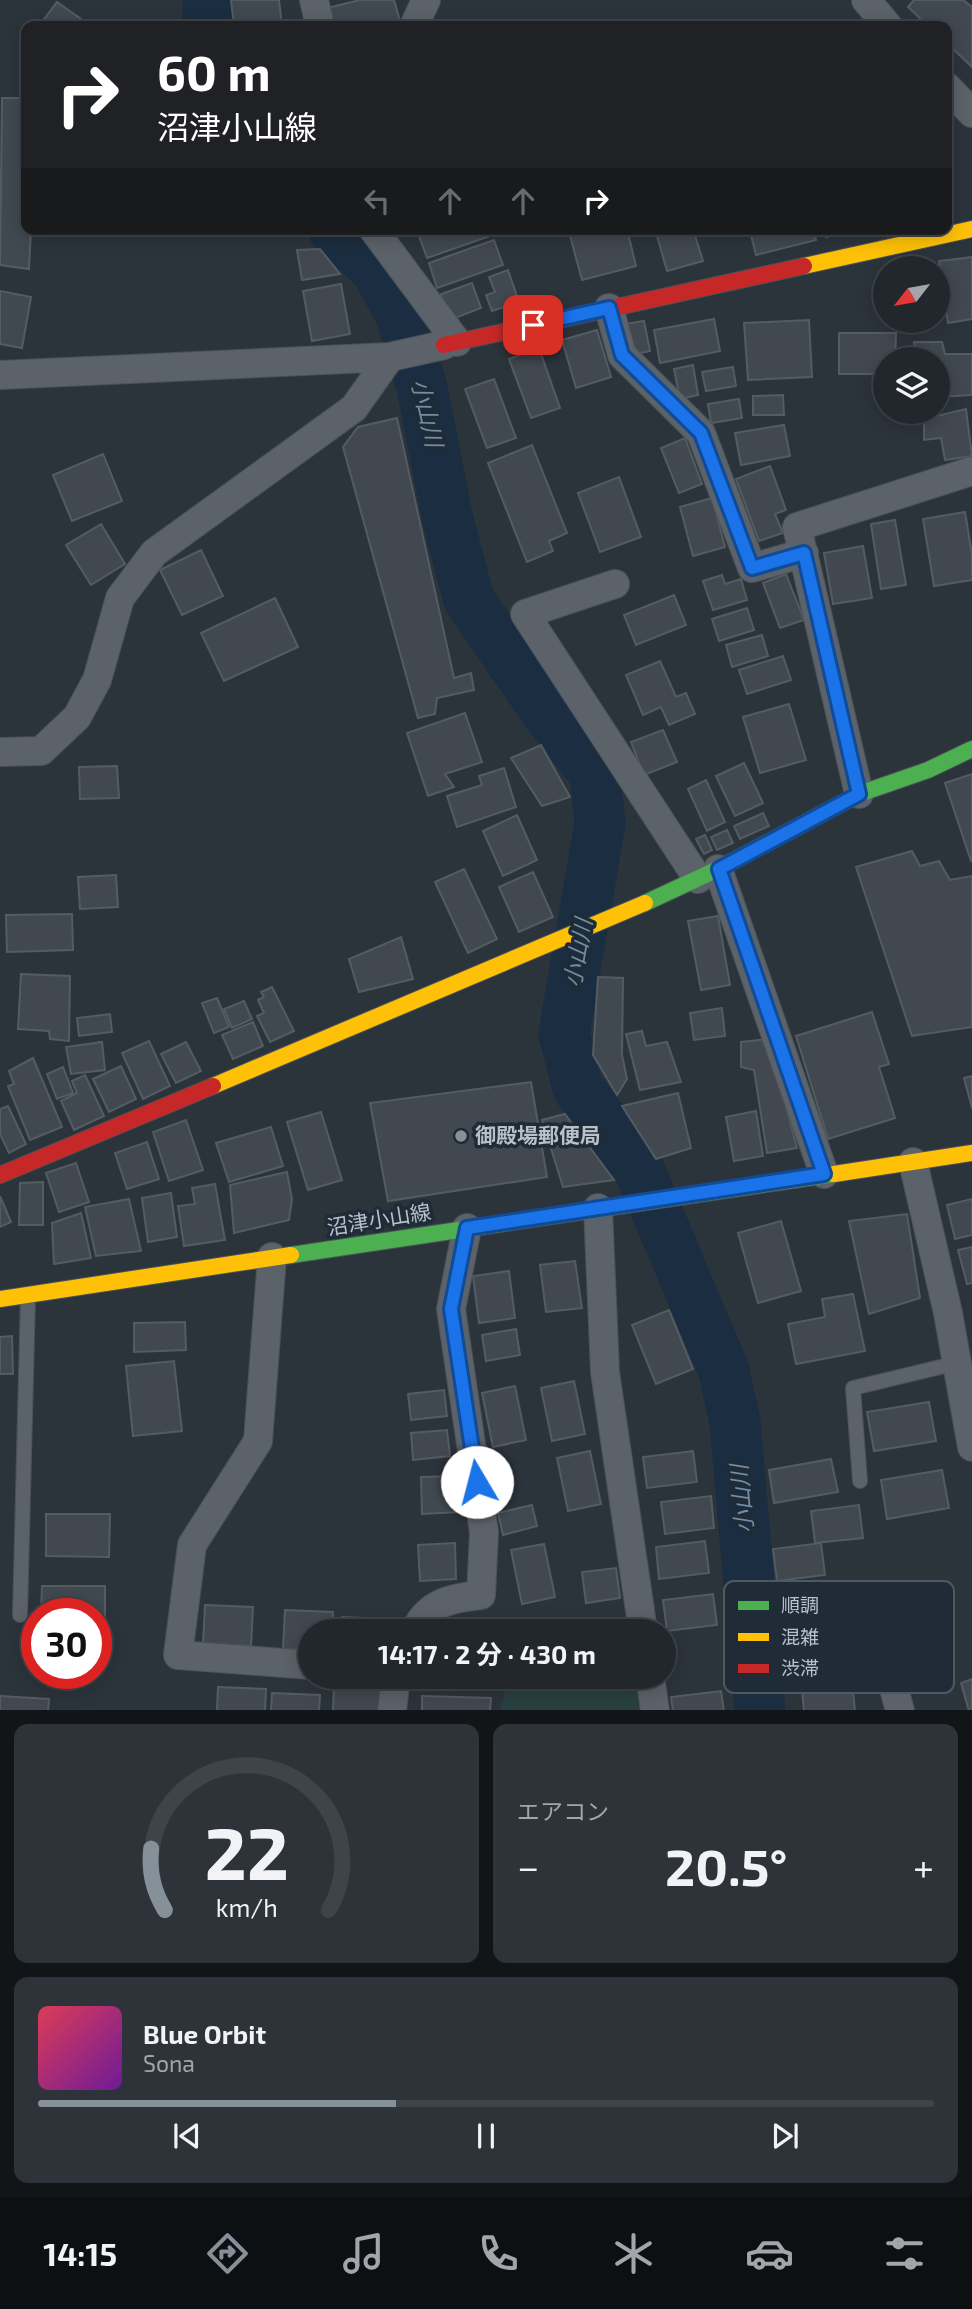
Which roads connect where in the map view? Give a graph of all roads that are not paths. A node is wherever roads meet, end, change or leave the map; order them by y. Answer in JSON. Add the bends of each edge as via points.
{"nodes":[{"id":1,"x":314,"y":0,"type":"edge"},
{"id":2,"x":426,"y":0,"type":"edge"},
{"id":3,"x":866,"y":0,"type":"edge"},
{"id":4,"x":319,"y":21,"type":"edge"},
{"id":5,"x":416,"y":21,"type":"edge"},
{"id":6,"x":884,"y":21,"type":"edge"},
{"id":7,"x":952,"y":92,"type":"edge"},
{"id":8,"x":972,"y":113,"type":"edge"},
{"id":9,"x":972,"y":229,"type":"edge"},
{"id":10,"x":952,"y":233,"type":"edge"},
{"id":11,"x":378,"y":235,"type":"edge"},
{"id":12,"x":944,"y":235,"type":"edge"},
{"id":13,"x":609,"y":308,"type":"junction"},
{"id":14,"x":450,"y":343,"type":"junction"},
{"id":15,"x":390,"y":357,"type":"junction"},
{"id":16,"x":0,"y":375,"type":"edge"},
{"id":17,"x":972,"y":471,"type":"edge"},
{"id":18,"x":804,"y":553,"type":"junction"},
{"id":19,"x":615,"y":584,"type":"dead end"},
{"id":20,"x":972,"y":749,"type":"edge"},
{"id":21,"x":0,"y":752,"type":"edge"},
{"id":22,"x":859,"y":794,"type":"junction"},
{"id":23,"x":708,"y":874,"type":"junction"},
{"id":24,"x":972,"y":1153,"type":"edge"},
{"id":25,"x":913,"y":1162,"type":"junction"},
{"id":26,"x":824,"y":1174,"type":"junction"},
{"id":27,"x":0,"y":1175,"type":"edge"},
{"id":28,"x":610,"y":1206,"type":"junction"},
{"id":29,"x":467,"y":1228,"type":"junction"},
{"id":30,"x":272,"y":1257,"type":"junction"},
{"id":31,"x":28,"y":1295,"type":"junction"},
{"id":32,"x":0,"y":1299,"type":"edge"},
{"id":33,"x":960,"y":1310,"type":"edge"},
{"id":34,"x":957,"y":1363,"type":"junction"},
{"id":35,"x":972,"y":1447,"type":"edge"},
{"id":36,"x":860,"y":1481,"type":"dead end"},
{"id":37,"x":20,"y":1615,"type":"dead end"},
{"id":38,"x":422,"y":1619,"type":"edge"},
{"id":39,"x":641,"y":1619,"type":"edge"},
{"id":40,"x":298,"y":1664,"type":"edge"},
{"id":41,"x":394,"y":1689,"type":"edge"},
{"id":42,"x":652,"y":1689,"type":"edge"},
{"id":43,"x":895,"y":1693,"type":"edge"},
{"id":44,"x":392,"y":1710,"type":"edge"},
{"id":45,"x":655,"y":1710,"type":"edge"},
{"id":46,"x":900,"y":1710,"type":"edge"}],
"edges":[{"from":1,"to":4,"type":"street"},
{"from":2,"to":5,"type":"street"},
{"from":3,"to":6,"type":"street"},
{"from":7,"to":8,"type":"street"},
{"from":9,"to":10,"type":"street"},
{"from":11,"to":14,"type":"street","via":[[420,288]]},
{"from":12,"to":13,"type":"street"},
{"from":13,"to":14,"type":"street"},
{"from":13,"to":18,"type":"street","via":[[622,355],[701,433],[752,568]]},
{"from":14,"to":15,"type":"street"},
{"from":15,"to":16,"type":"street"},
{"from":15,"to":21,"type":"street","via":[[354,408],[154,553],[120,598],[97,680],[77,717],[41,751]]},
{"from":17,"to":18,"type":"street","via":[[797,527]]},
{"from":18,"to":22,"type":"street"},
{"from":19,"to":23,"type":"street","via":[[525,614]]},
{"from":20,"to":22,"type":"street"},
{"from":22,"to":23,"type":"street"},
{"from":23,"to":26,"type":"street"},
{"from":23,"to":27,"type":"street","via":[[553,944]]},
{"from":24,"to":25,"type":"street","name":"沼津小山線"},
{"from":25,"to":26,"type":"street","name":"沼津小山線"},
{"from":25,"to":33,"type":"street"},
{"from":26,"to":28,"type":"street","name":"沼津小山線"},
{"from":28,"to":29,"type":"street","name":"沼津小山線"},
{"from":28,"to":39,"type":"street","via":[[605,1372]]},
{"from":29,"to":30,"type":"street","name":"沼津小山線"},
{"from":29,"to":38,"type":"street","via":[[451,1309],[484,1532],[481,1595],[447,1598]]},
{"from":30,"to":31,"type":"street","name":"沼津小山線"},
{"from":30,"to":40,"type":"street","via":[[258,1441],[192,1545],[178,1656]]},
{"from":31,"to":32,"type":"street","name":"沼津小山線"},
{"from":31,"to":37,"type":"lane"},
{"from":33,"to":34,"type":"street"},
{"from":34,"to":35,"type":"street"},
{"from":34,"to":36,"type":"lane","via":[[853,1388]]},
{"from":41,"to":44,"type":"street"},
{"from":42,"to":45,"type":"street"},
{"from":43,"to":46,"type":"street"}]}
